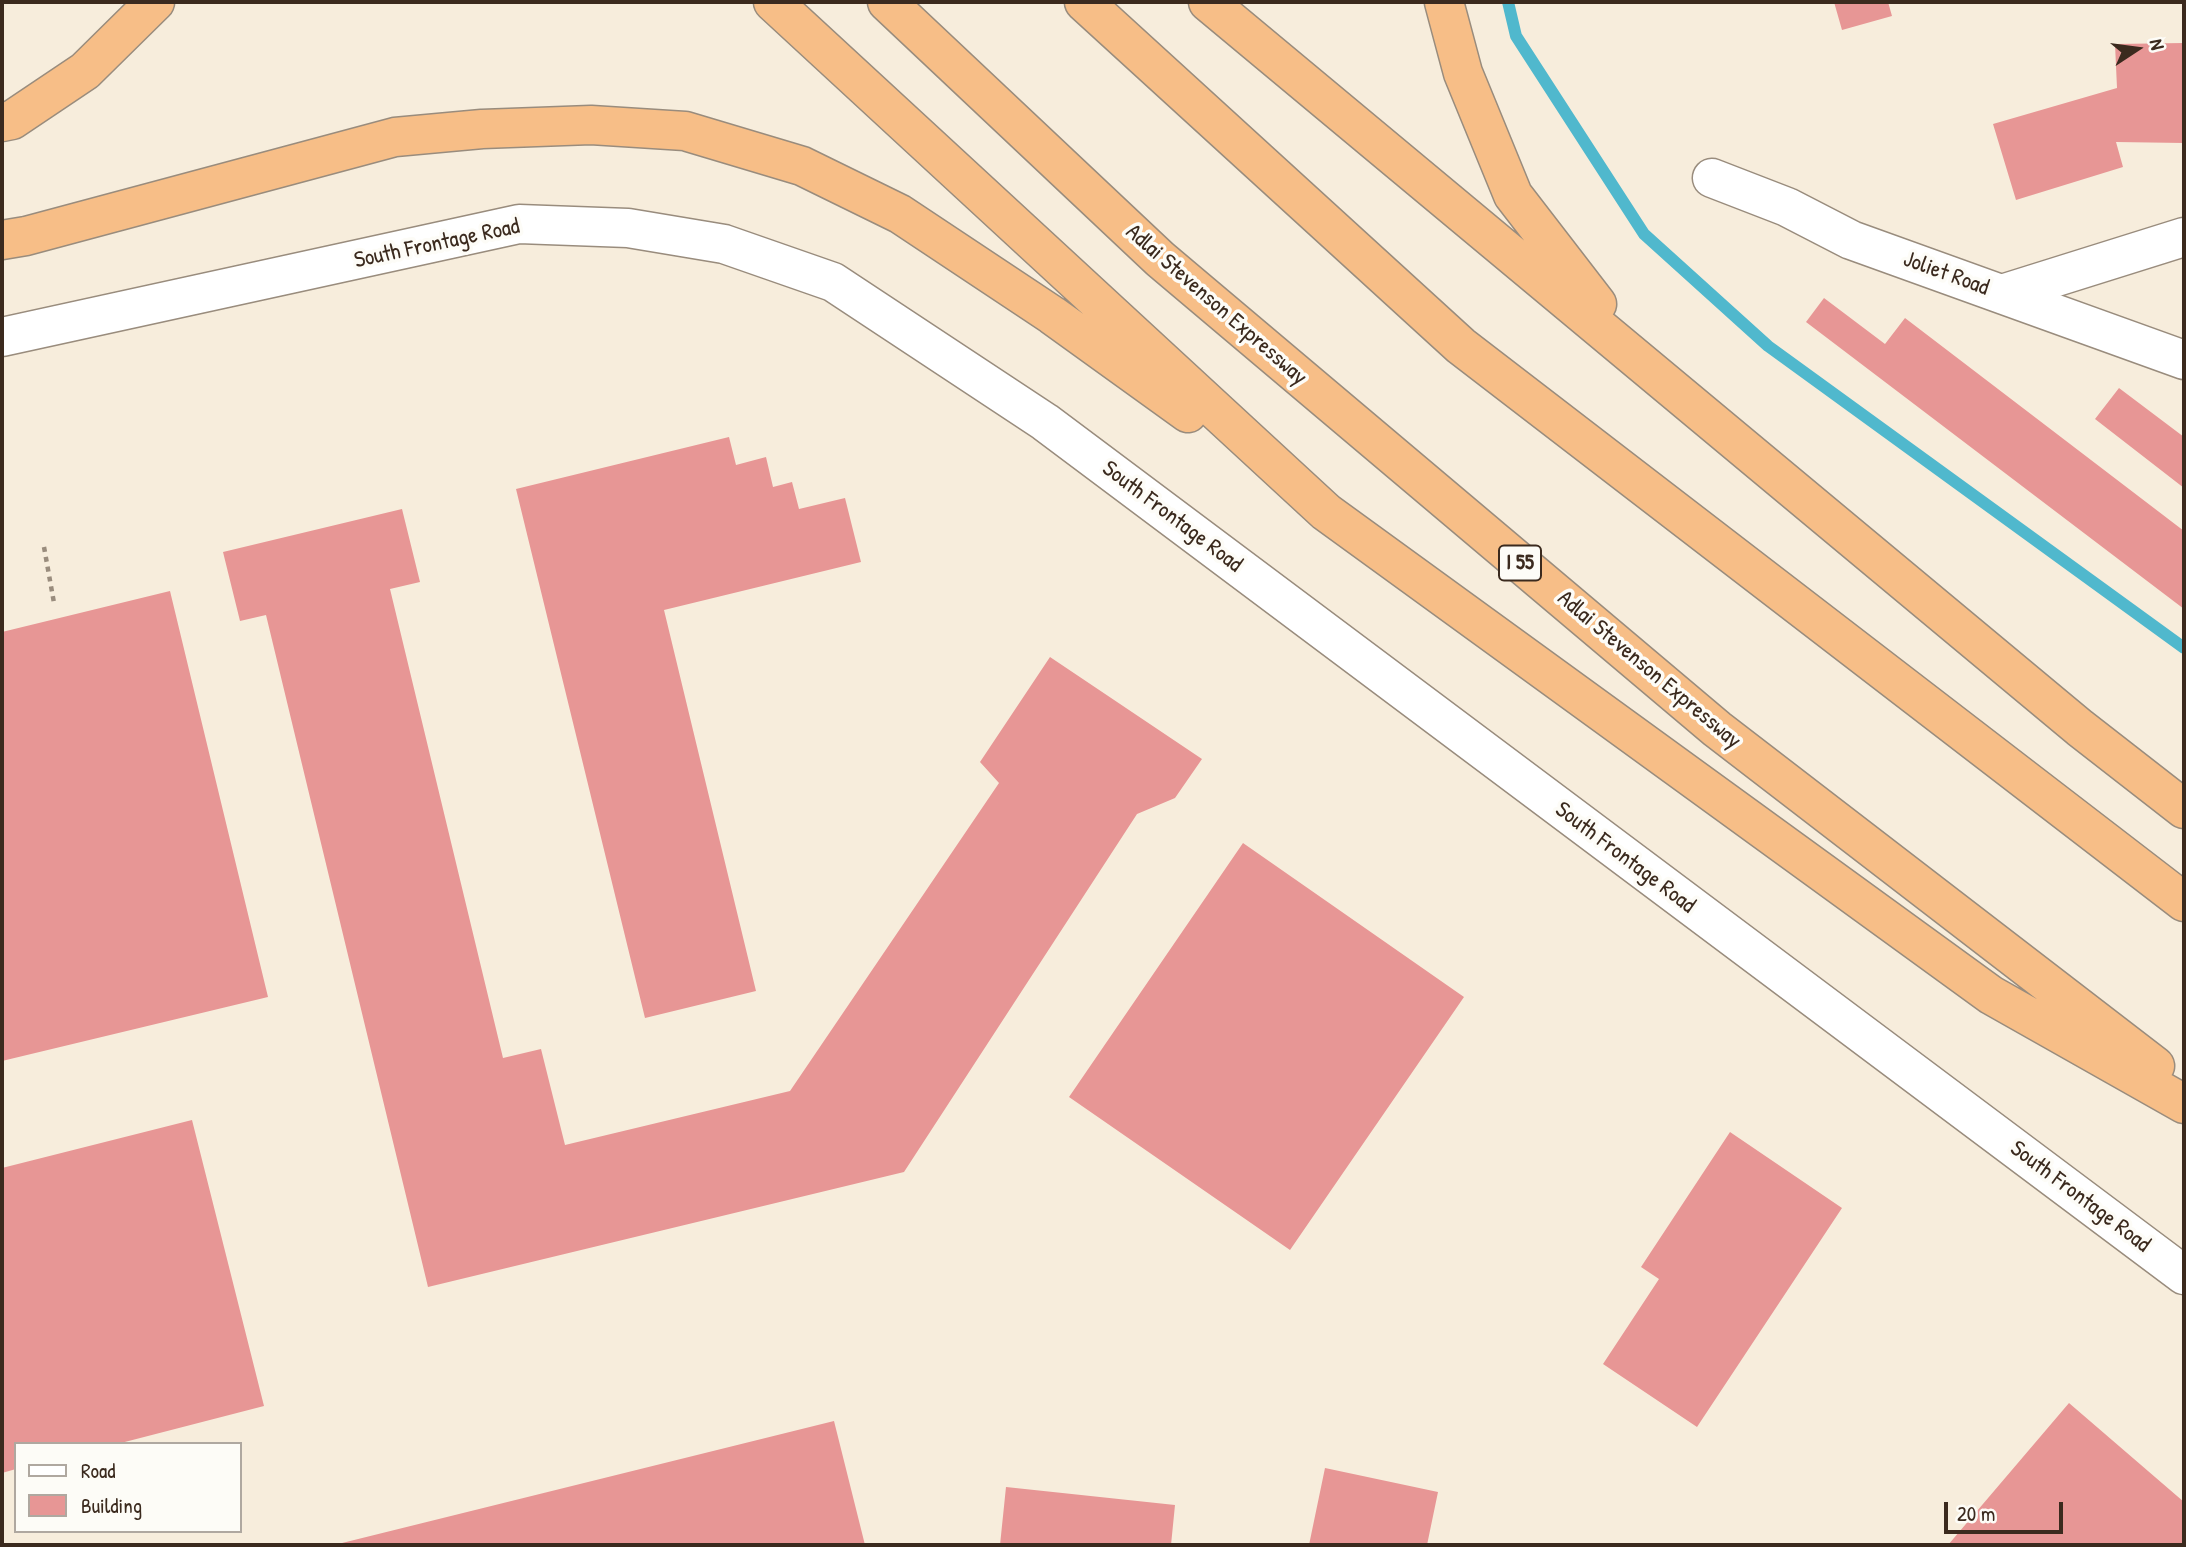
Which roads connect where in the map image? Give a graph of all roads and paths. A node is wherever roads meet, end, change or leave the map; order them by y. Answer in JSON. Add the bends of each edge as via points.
{"nodes":[{"id":1,"x":155,"y":2,"type":"edge"},
{"id":2,"x":773,"y":2,"type":"edge"},
{"id":3,"x":887,"y":2,"type":"edge"},
{"id":4,"x":1084,"y":2,"type":"edge"},
{"id":5,"x":1208,"y":2,"type":"edge"},
{"id":6,"x":1444,"y":2,"type":"edge"},
{"id":7,"x":2,"y":122,"type":"edge"},
{"id":8,"x":1712,"y":178,"type":"dead end"},
{"id":9,"x":2184,"y":237,"type":"edge"},
{"id":10,"x":2,"y":240,"type":"edge"},
{"id":11,"x":2002,"y":294,"type":"junction"},
{"id":12,"x":2,"y":337,"type":"edge"},
{"id":13,"x":1641,"y":360,"type":"junction"},
{"id":14,"x":2184,"y":360,"type":"edge"},
{"id":15,"x":1326,"y":512,"type":"junction"},
{"id":16,"x":44,"y":547,"type":"dead end"},
{"id":17,"x":54,"y":603,"type":"dead end"},
{"id":18,"x":2184,"y":809,"type":"edge"},
{"id":19,"x":2184,"y":902,"type":"edge"},
{"id":20,"x":2184,"y":1088,"type":"edge"},
{"id":21,"x":2184,"y":1104,"type":"edge"},
{"id":22,"x":2184,"y":1275,"type":"edge"}],
"edges":[{"from":1,"to":7,"type":"highway","via":[[85,71],[12,120]]},
{"from":2,"to":15,"type":"highway"},
{"from":3,"to":20,"type":"highway","name":"Adlai Stevenson Expressway","number":"I 55","via":[[1160,259],[1717,729]]},
{"from":4,"to":19,"type":"highway","via":[[1461,346]]},
{"from":5,"to":13,"type":"highway"},
{"from":6,"to":13,"type":"highway","via":[[1463,73],[1513,195]]},
{"from":8,"to":11,"type":"street","name":"Joliet Road","via":[[1787,207],[1851,240]]},
{"from":9,"to":11,"type":"street"},
{"from":10,"to":15,"type":"highway","via":[[395,137],[591,125],[685,131],[802,166],[900,214],[1052,315]]},
{"from":11,"to":14,"type":"street","name":"Joliet Road"},
{"from":12,"to":22,"type":"street","name":"South Frontage Road","via":[[519,224],[628,228],[724,244],[833,282],[1045,422]]},
{"from":13,"to":18,"type":"highway"},
{"from":15,"to":21,"type":"highway","via":[[1991,995]]},
{"from":16,"to":17,"type":"path"}]}
